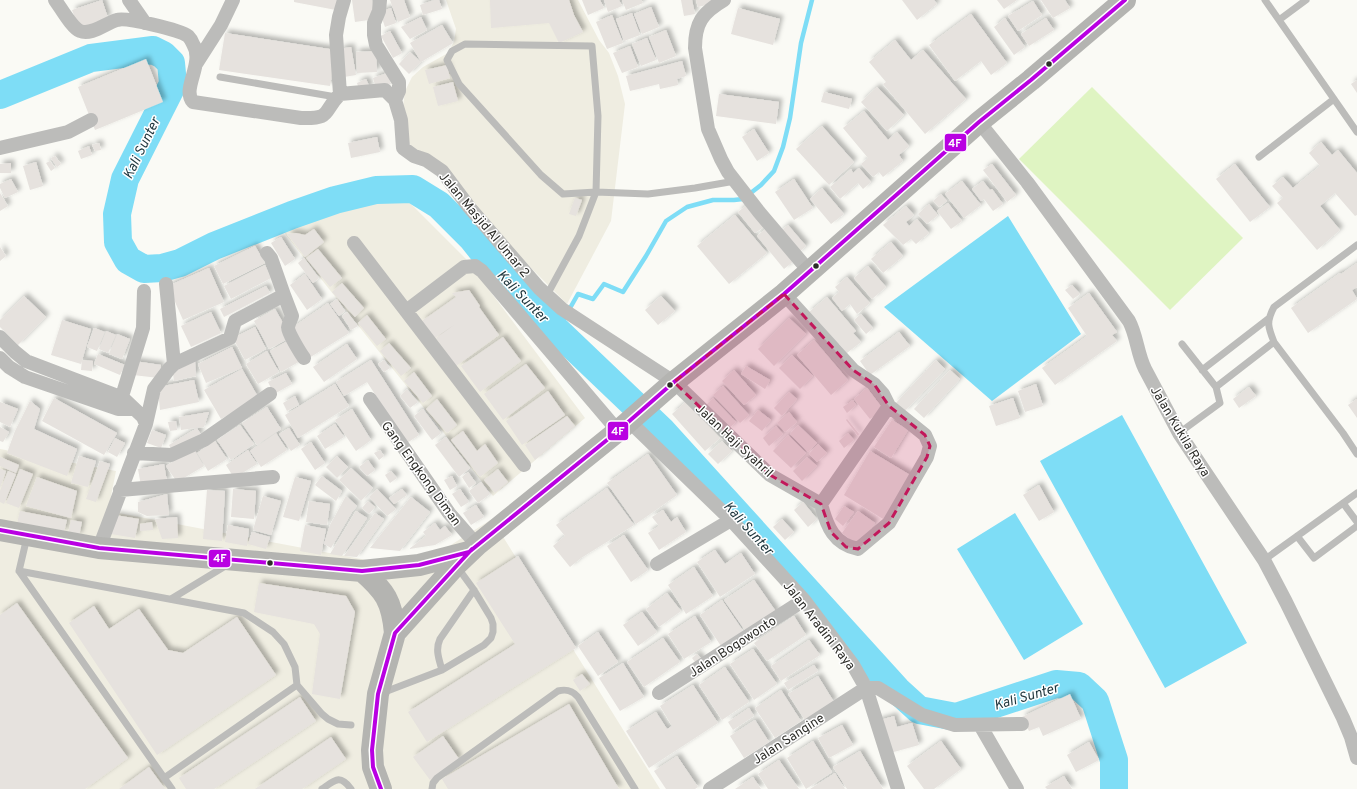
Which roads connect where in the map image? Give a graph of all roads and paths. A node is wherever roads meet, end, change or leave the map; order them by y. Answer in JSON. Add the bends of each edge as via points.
{"nodes":[{"id":1,"x":55,"y":0,"type":"edge"},
{"id":2,"x":129,"y":0,"type":"edge"},
{"id":3,"x":233,"y":0,"type":"edge"},
{"id":4,"x":344,"y":0,"type":"edge"},
{"id":5,"x":380,"y":0,"type":"edge"},
{"id":6,"x":724,"y":0,"type":"edge"},
{"id":7,"x":1125,"y":0,"type":"edge"},
{"id":8,"x":1265,"y":0,"type":"edge"},
{"id":9,"x":1306,"y":0,"type":"edge"},
{"id":10,"x":1279,"y":20,"type":"junction"},
{"id":11,"x":145,"y":23,"type":"junction"},
{"id":12,"x":196,"y":64,"type":"junction"},
{"id":13,"x":220,"y":77,"type":"dead end"},
{"id":14,"x":338,"y":95,"type":"junction"},
{"id":15,"x":1334,"y":99,"type":"junction"},
{"id":16,"x":395,"y":100,"type":"junction"},
{"id":17,"x":91,"y":120,"type":"dead end"},
{"id":18,"x":979,"y":122,"type":"junction"},
{"id":19,"x":1357,"y":132,"type":"edge"},
{"id":20,"x":0,"y":148,"type":"edge"},
{"id":21,"x":1259,"y":157,"type":"dead end"},
{"id":22,"x":739,"y":186,"type":"junction"},
{"id":23,"x":596,"y":192,"type":"junction"},
{"id":24,"x":354,"y":243,"type":"dead end"},
{"id":25,"x":1357,"y":245,"type":"edge"},
{"id":26,"x":267,"y":253,"type":"dead end"},
{"id":27,"x":809,"y":271,"type":"junction"},
{"id":28,"x":166,"y":284,"type":"dead end"},
{"id":29,"x":144,"y":291,"type":"dead end"},
{"id":30,"x":784,"y":294,"type":"junction"},
{"id":31,"x":284,"y":295,"type":"junction"},
{"id":32,"x":547,"y":295,"type":"junction"},
{"id":33,"x":406,"y":311,"type":"junction"},
{"id":34,"x":1268,"y":319,"type":"junction"},
{"id":35,"x":0,"y":337,"type":"edge"},
{"id":36,"x":1274,"y":342,"type":"junction"},
{"id":37,"x":1182,"y":344,"type":"dead end"},
{"id":38,"x":0,"y":358,"type":"edge"},
{"id":39,"x":304,"y":358,"type":"dead end"},
{"id":40,"x":174,"y":364,"type":"junction"},
{"id":41,"x":1202,"y":370,"type":"junction"},
{"id":42,"x":674,"y":382,"type":"junction"},
{"id":43,"x":1216,"y":388,"type":"junction"},
{"id":44,"x":270,"y":394,"type":"dead end"},
{"id":45,"x":370,"y":400,"type":"dead end"},
{"id":46,"x":121,"y":403,"type":"junction"},
{"id":47,"x":890,"y":406,"type":"junction"},
{"id":48,"x":141,"y":416,"type":"junction"},
{"id":49,"x":628,"y":422,"type":"junction"},
{"id":50,"x":1179,"y":433,"type":"junction"},
{"id":51,"x":134,"y":453,"type":"junction"},
{"id":52,"x":1357,"y":454,"type":"edge"},
{"id":53,"x":524,"y":465,"type":"dead end"},
{"id":54,"x":273,"y":477,"type":"dead end"},
{"id":55,"x":120,"y":490,"type":"junction"},
{"id":56,"x":1357,"y":493,"type":"edge"},
{"id":57,"x":1343,"y":503,"type":"junction"},
{"id":58,"x":821,"y":504,"type":"junction"},
{"id":59,"x":731,"y":520,"type":"junction"},
{"id":60,"x":1357,"y":522,"type":"edge"},
{"id":61,"x":1357,"y":526,"type":"edge"},
{"id":62,"x":0,"y":530,"type":"edge"},
{"id":63,"x":27,"y":535,"type":"junction"},
{"id":64,"x":1297,"y":536,"type":"junction"},
{"id":65,"x":99,"y":548,"type":"junction"},
{"id":66,"x":463,"y":555,"type":"junction"},
{"id":67,"x":238,"y":559,"type":"junction"},
{"id":68,"x":1264,"y":560,"type":"junction"},
{"id":69,"x":656,"y":564,"type":"dead end"},
{"id":70,"x":19,"y":571,"type":"junction"},
{"id":71,"x":362,"y":571,"type":"junction"},
{"id":72,"x":474,"y":590,"type":"junction"},
{"id":73,"x":171,"y":600,"type":"junction"},
{"id":74,"x":804,"y":600,"type":"junction"},
{"id":75,"x":395,"y":633,"type":"junction"},
{"id":76,"x":442,"y":670,"type":"junction"},
{"id":77,"x":297,"y":685,"type":"junction"},
{"id":78,"x":866,"y":688,"type":"junction"},
{"id":79,"x":659,"y":693,"type":"dead end"},
{"id":80,"x":378,"y":694,"type":"junction"},
{"id":81,"x":1022,"y":724,"type":"dead end"},
{"id":82,"x":351,"y":725,"type":"dead end"},
{"id":83,"x":980,"y":725,"type":"junction"},
{"id":84,"x":1357,"y":758,"type":"edge"},
{"id":85,"x":164,"y":778,"type":"junction"},
{"id":86,"x":172,"y":789,"type":"edge"},
{"id":87,"x":322,"y":789,"type":"edge"},
{"id":88,"x":351,"y":789,"type":"edge"},
{"id":89,"x":380,"y":789,"type":"edge"},
{"id":90,"x":432,"y":789,"type":"edge"},
{"id":91,"x":635,"y":789,"type":"edge"},
{"id":92,"x":710,"y":789,"type":"edge"},
{"id":93,"x":898,"y":789,"type":"edge"},
{"id":94,"x":1017,"y":789,"type":"edge"}],
"edges":[{"from":1,"to":11,"type":"street","via":[[75,28],[81,32],[90,32],[118,19]]},
{"from":2,"to":11,"type":"street"},
{"from":3,"to":12,"type":"street","via":[[221,25]]},
{"from":4,"to":14,"type":"street","via":[[336,36]]},
{"from":5,"to":16,"type":"street","via":[[374,23],[374,35],[376,45],[399,82]]},
{"from":6,"to":22,"type":"street","via":[[701,18],[696,31],[695,48],[708,130],[721,159]]},
{"from":7,"to":18,"type":"main road"},
{"from":8,"to":10,"type":"lane"},
{"from":9,"to":10,"type":"lane"},
{"from":10,"to":15,"type":"lane"},
{"from":11,"to":12,"type":"street","via":[[170,28],[189,36],[196,48]]},
{"from":12,"to":14,"type":"street","via":[[190,82],[190,100],[193,102],[316,118],[329,110]]},
{"from":13,"to":14,"type":"lane"},
{"from":14,"to":16,"type":"street","via":[[385,90]]},
{"from":15,"to":19,"type":"lane"},
{"from":15,"to":21,"type":"lane"},
{"from":16,"to":32,"type":"street","name":"Jalan Masjid Al Umar 2","via":[[403,148],[442,171],[468,207]]},
{"from":17,"to":20,"type":"street","via":[[68,132]]},
{"from":18,"to":27,"type":"main road"},
{"from":18,"to":50,"type":"street","name":"Jalan Kukila Raya","via":[[1027,182],[1129,321],[1134,329],[1144,369]]},
{"from":22,"to":23,"type":"lane","via":[[648,194]]},
{"from":22,"to":27,"type":"street"},
{"from":23,"to":23,"type":"lane","via":[[598,116],[592,46],[465,44],[452,51],[447,60],[459,84],[541,175],[563,194]]},
{"from":23,"to":32,"type":"lane","via":[[579,236]]},
{"from":24,"to":33,"type":"street"},
{"from":25,"to":34,"type":"lane","via":[[1274,307]]},
{"from":26,"to":31,"type":"street"},
{"from":27,"to":30,"type":"main road"},
{"from":28,"to":40,"type":"street"},
{"from":29,"to":46,"type":"street","via":[[144,328]]},
{"from":30,"to":42,"type":"main road"},
{"from":30,"to":47,"type":"street","via":[[853,370],[874,384]]},
{"from":31,"to":39,"type":"street","via":[[292,316],[289,333]]},
{"from":31,"to":40,"type":"street","via":[[235,321],[230,338]]},
{"from":32,"to":42,"type":"street","name":"Jalan Masjid Al Umar 2","via":[[585,324]]},
{"from":33,"to":49,"type":"street","name":"Jalan Aradini Raya","via":[[464,267],[475,266]]},
{"from":33,"to":53,"type":"street"},
{"from":34,"to":36,"type":"lane"},
{"from":34,"to":41,"type":"lane"},
{"from":35,"to":46,"type":"street","via":[[26,361]]},
{"from":36,"to":43,"type":"lane"},
{"from":36,"to":52,"type":"lane"},
{"from":37,"to":41,"type":"lane"},
{"from":38,"to":46,"type":"street","via":[[25,377]]},
{"from":40,"to":48,"type":"street","via":[[154,389]]},
{"from":41,"to":43,"type":"lane"},
{"from":42,"to":49,"type":"main road"},
{"from":42,"to":58,"type":"street","name":"Jalan Haji Syahril","via":[[770,475]]},
{"from":43,"to":50,"type":"lane","via":[[1220,403]]},
{"from":44,"to":51,"type":"street","via":[[204,440],[171,455]]},
{"from":45,"to":66,"type":"street","name":"Gang Engkong Diman","via":[[449,513]]},
{"from":46,"to":48,"type":"street"},
{"from":47,"to":58,"type":"street"},
{"from":47,"to":58,"type":"street","via":[[925,435],[930,446],[927,457],[889,523],[858,549],[846,547],[831,532]]},
{"from":48,"to":51,"type":"street"},
{"from":49,"to":59,"type":"street","name":"Jalan Aradini Raya"},
{"from":49,"to":66,"type":"main road"},
{"from":50,"to":68,"type":"street","name":"Jalan Kukila Raya"},
{"from":51,"to":55,"type":"street"},
{"from":54,"to":55,"type":"street"},
{"from":55,"to":65,"type":"street"},
{"from":56,"to":57,"type":"lane"},
{"from":57,"to":60,"type":"lane"},
{"from":57,"to":64,"type":"lane"},
{"from":59,"to":69,"type":"street"},
{"from":59,"to":74,"type":"street","name":"Jalan Aradini Raya"},
{"from":61,"to":64,"type":"lane","via":[[1314,558]]},
{"from":62,"to":63,"type":"main road"},
{"from":63,"to":65,"type":"main road"},
{"from":63,"to":70,"type":"lane"},
{"from":64,"to":68,"type":"lane"},
{"from":65,"to":67,"type":"main road"},
{"from":66,"to":71,"type":"main road","via":[[419,565]]},
{"from":66,"to":72,"type":"lane"},
{"from":66,"to":75,"type":"main road"},
{"from":67,"to":71,"type":"main road"},
{"from":67,"to":73,"type":"lane"},
{"from":68,"to":84,"type":"street","name":"Jalan Kukila Raya","via":[[1343,718]]},
{"from":70,"to":73,"type":"lane"},
{"from":70,"to":85,"type":"lane"},
{"from":71,"to":75,"type":"main road","via":[[387,598],[394,615]]},
{"from":72,"to":76,"type":"lane","via":[[437,645]]},
{"from":72,"to":76,"type":"lane","via":[[491,618],[493,632],[484,645]]},
{"from":73,"to":77,"type":"lane","via":[[244,613],[273,632],[284,644],[295,667]]},
{"from":74,"to":78,"type":"street","name":"Jalan Aradini Raya","via":[[853,665]]},
{"from":74,"to":79,"type":"street","name":"Jalan Bogowonto"},
{"from":75,"to":80,"type":"main road"},
{"from":76,"to":80,"type":"lane"},
{"from":77,"to":82,"type":"lane","via":[[328,719],[338,724]]},
{"from":77,"to":85,"type":"lane"},
{"from":78,"to":83,"type":"street","via":[[878,688],[922,715],[955,725]]},
{"from":78,"to":92,"type":"street","name":"Jalan Sangine"},
{"from":78,"to":93,"type":"street","name":"Jalan Aradini Raya"},
{"from":80,"to":89,"type":"main road","via":[[372,750],[373,767]]},
{"from":81,"to":83,"type":"street"},
{"from":83,"to":94,"type":"street"},
{"from":85,"to":86,"type":"lane"},
{"from":87,"to":88,"type":"lane","via":[[339,779],[345,781]]},
{"from":90,"to":91,"type":"lane","via":[[436,778],[558,691],[565,690],[578,697]]}]}
